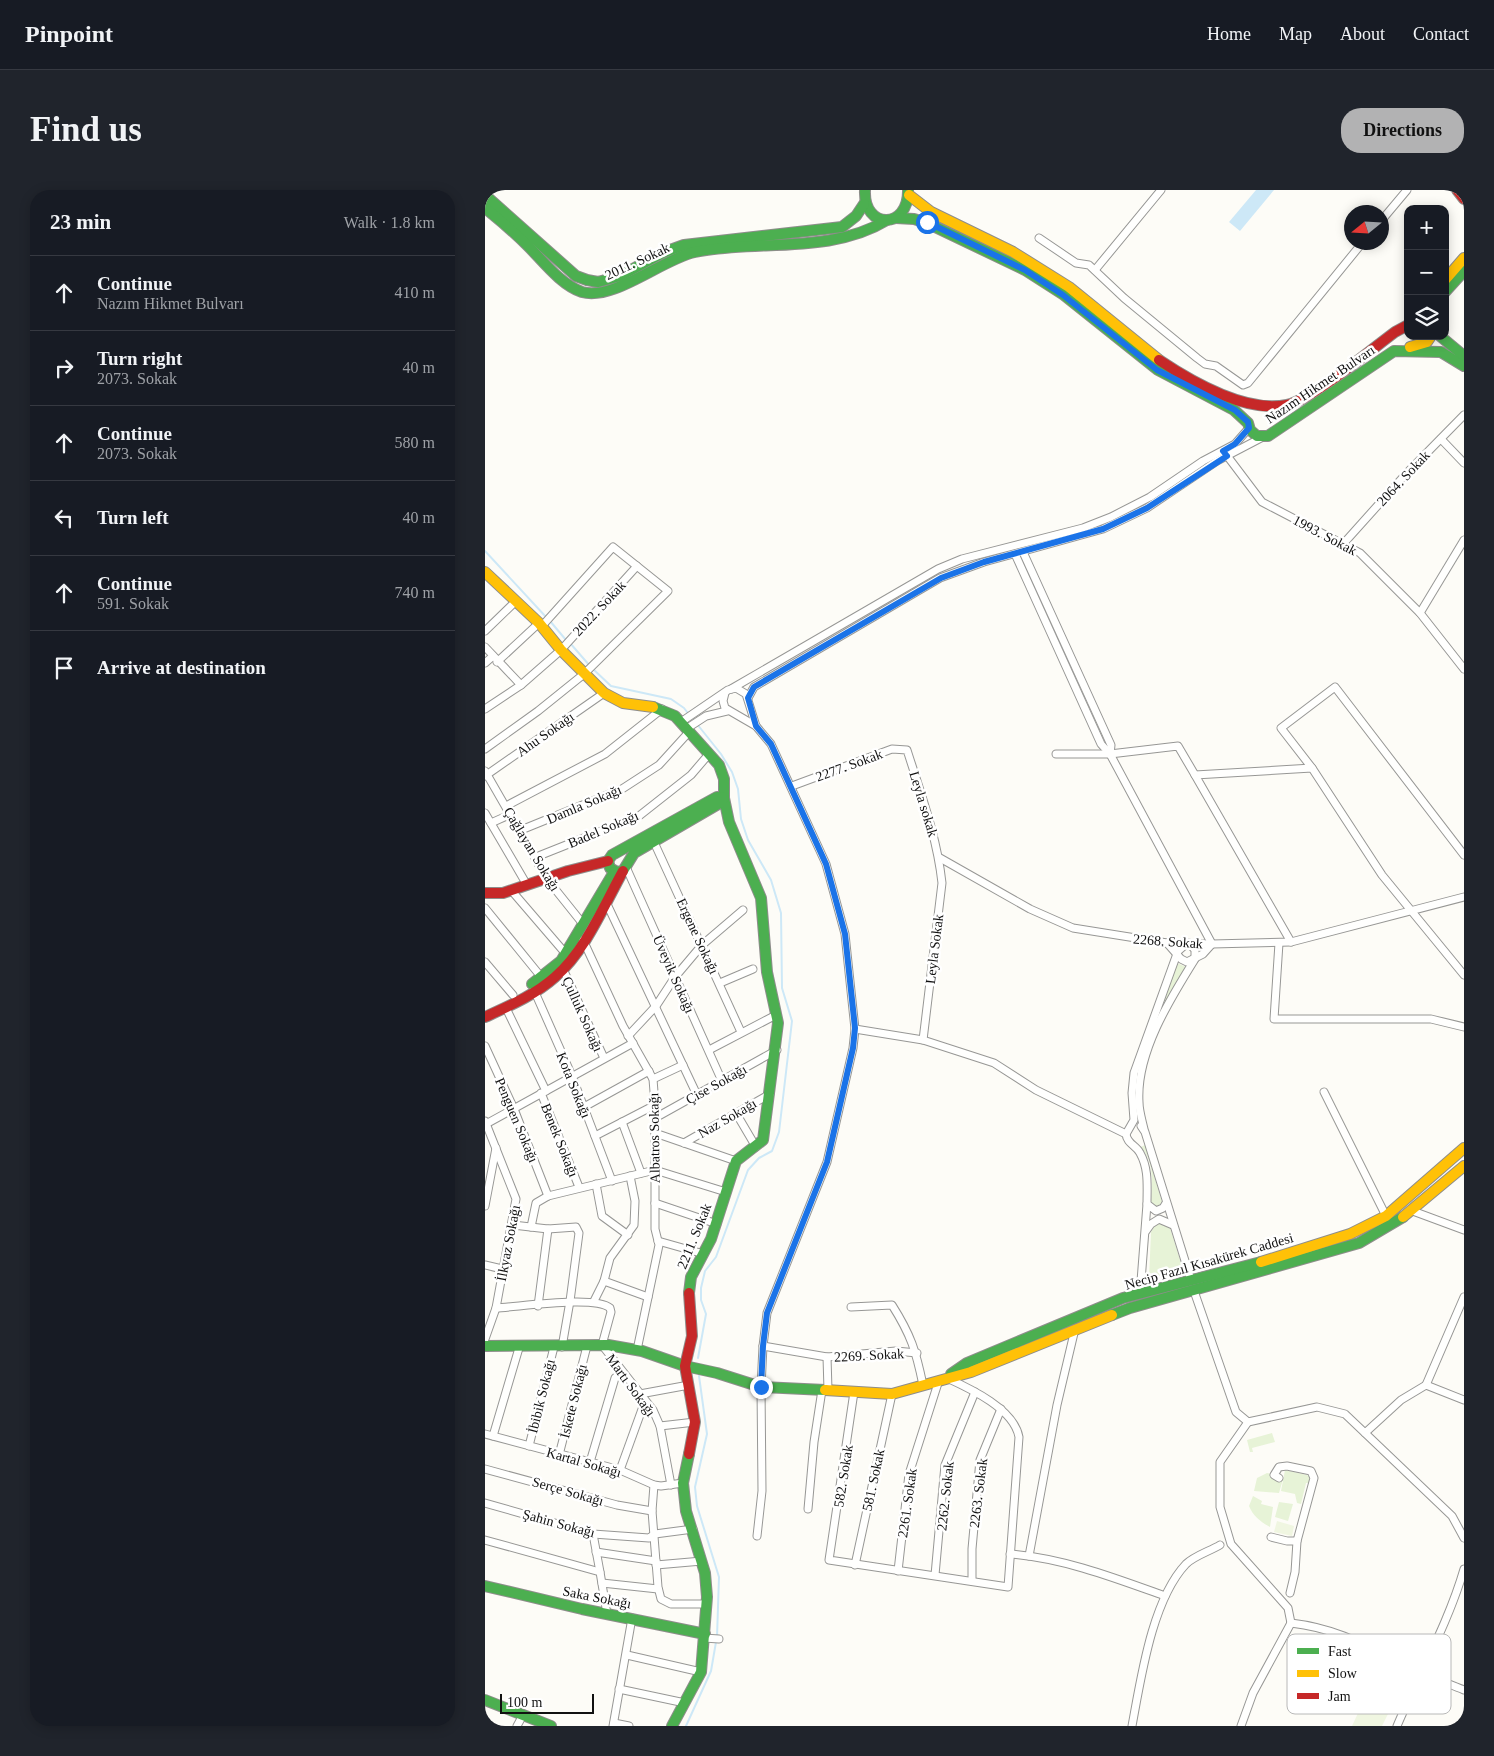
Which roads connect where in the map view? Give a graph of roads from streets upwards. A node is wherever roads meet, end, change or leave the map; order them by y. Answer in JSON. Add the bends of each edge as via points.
{"nodes":[{"id":1,"x":856,"y":190,"type":"edge"},
{"id":2,"x":1161,"y":190,"type":"edge"},
{"id":3,"x":1407,"y":190,"type":"edge"},
{"id":4,"x":1457,"y":190,"type":"edge"},
{"id":5,"x":908,"y":192,"type":"edge"},
{"id":6,"x":485,"y":195,"type":"edge"},
{"id":7,"x":864,"y":198,"type":"edge"},
{"id":8,"x":1464,"y":199,"type":"edge"},
{"id":9,"x":485,"y":208,"type":"edge"},
{"id":10,"x":1389,"y":211,"type":"edge"},
{"id":11,"x":892,"y":219,"type":"junction"},
{"id":12,"x":1039,"y":238,"type":"dead end"},
{"id":13,"x":1356,"y":250,"type":"edge"},
{"id":14,"x":1464,"y":258,"type":"edge"},
{"id":15,"x":1095,"y":270,"type":"junction"},
{"id":16,"x":1464,"y":271,"type":"edge"},
{"id":17,"x":1449,"y":275,"type":"edge"},
{"id":18,"x":625,"y":279,"type":"junction"},
{"id":19,"x":1449,"y":288,"type":"edge"},
{"id":20,"x":1404,"y":326,"type":"edge"},
{"id":21,"x":1427,"y":340,"type":"edge"},
{"id":22,"x":1445,"y":340,"type":"edge"},
{"id":23,"x":1399,"y":350,"type":"junction"},
{"id":24,"x":1464,"y":356,"type":"edge"},
{"id":25,"x":1464,"y":366,"type":"edge"},
{"id":26,"x":1258,"y":407,"type":"junction"},
{"id":27,"x":1464,"y":415,"type":"edge"},
{"id":28,"x":1248,"y":425,"type":"junction"},
{"id":29,"x":1261,"y":438,"type":"junction"},
{"id":30,"x":1441,"y":438,"type":"junction"},
{"id":31,"x":1225,"y":453,"type":"junction"},
{"id":32,"x":1464,"y":463,"type":"edge"},
{"id":33,"x":1464,"y":540,"type":"edge"},
{"id":34,"x":1344,"y":543,"type":"junction"},
{"id":35,"x":1019,"y":553,"type":"junction"},
{"id":36,"x":637,"y":566,"type":"junction"},
{"id":37,"x":487,"y":579,"type":"edge"},
{"id":38,"x":515,"y":602,"type":"junction"},
{"id":39,"x":1420,"y":613,"type":"junction"},
{"id":40,"x":542,"y":624,"type":"junction"},
{"id":41,"x":485,"y":631,"type":"edge"},
{"id":42,"x":485,"y":646,"type":"edge"},
{"id":43,"x":562,"y":648,"type":"junction"},
{"id":44,"x":495,"y":659,"type":"junction"},
{"id":45,"x":485,"y":663,"type":"edge"},
{"id":46,"x":1464,"y":669,"type":"edge"},
{"id":47,"x":585,"y":673,"type":"junction"},
{"id":48,"x":521,"y":685,"type":"junction"},
{"id":49,"x":731,"y":688,"type":"junction"},
{"id":50,"x":604,"y":693,"type":"junction"},
{"id":51,"x":725,"y":693,"type":"junction"},
{"id":52,"x":748,"y":700,"type":"junction"},
{"id":53,"x":662,"y":709,"type":"junction"},
{"id":54,"x":485,"y":710,"type":"edge"},
{"id":55,"x":727,"y":711,"type":"junction"},
{"id":56,"x":736,"y":714,"type":"junction"},
{"id":57,"x":686,"y":726,"type":"junction"},
{"id":58,"x":756,"y":726,"type":"junction"},
{"id":59,"x":485,"y":750,"type":"edge"},
{"id":60,"x":907,"y":750,"type":"joint"},
{"id":61,"x":709,"y":754,"type":"junction"},
{"id":62,"x":1056,"y":754,"type":"dead end"},
{"id":63,"x":1110,"y":754,"type":"junction"},
{"id":64,"x":1311,"y":768,"type":"junction"},
{"id":65,"x":485,"y":774,"type":"edge"},
{"id":66,"x":1195,"y":775,"type":"junction"},
{"id":67,"x":791,"y":786,"type":"junction"},
{"id":68,"x":724,"y":798,"type":"junction"},
{"id":69,"x":505,"y":806,"type":"junction"},
{"id":70,"x":485,"y":813,"type":"edge"},
{"id":71,"x":511,"y":814,"type":"junction"},
{"id":72,"x":491,"y":823,"type":"junction"},
{"id":73,"x":521,"y":830,"type":"junction"},
{"id":74,"x":653,"y":840,"type":"junction"},
{"id":75,"x":619,"y":853,"type":"junction"},
{"id":76,"x":1464,"y":855,"type":"edge"},
{"id":77,"x":536,"y":856,"type":"junction"},
{"id":78,"x":940,"y":858,"type":"junction"},
{"id":79,"x":608,"y":861,"type":"junction"},
{"id":80,"x":623,"y":868,"type":"junction"},
{"id":81,"x":547,"y":878,"type":"junction"},
{"id":82,"x":527,"y":885,"type":"junction"},
{"id":83,"x":511,"y":890,"type":"junction"},
{"id":84,"x":486,"y":891,"type":"edge"},
{"id":85,"x":1464,"y":897,"type":"edge"},
{"id":86,"x":606,"y":902,"type":"junction"},
{"id":87,"x":485,"y":908,"type":"edge"},
{"id":88,"x":743,"y":910,"type":"dead end"},
{"id":89,"x":1410,"y":912,"type":"junction"},
{"id":90,"x":583,"y":924,"type":"junction"},
{"id":91,"x":583,"y":940,"type":"junction"},
{"id":92,"x":1291,"y":942,"type":"junction"},
{"id":93,"x":1167,"y":943,"type":"junction"},
{"id":94,"x":1189,"y":943,"type":"junction"},
{"id":95,"x":1212,"y":944,"type":"junction"},
{"id":96,"x":1279,"y":944,"type":"junction"},
{"id":97,"x":702,"y":945,"type":"junction"},
{"id":98,"x":1177,"y":953,"type":"junction"},
{"id":99,"x":566,"y":954,"type":"junction"},
{"id":100,"x":1195,"y":959,"type":"junction"},
{"id":101,"x":485,"y":962,"type":"edge"},
{"id":102,"x":563,"y":969,"type":"junction"},
{"id":103,"x":753,"y":969,"type":"dead end"},
{"id":104,"x":1464,"y":976,"type":"edge"},
{"id":105,"x":675,"y":977,"type":"junction"},
{"id":106,"x":542,"y":978,"type":"junction"},
{"id":107,"x":719,"y":983,"type":"junction"},
{"id":108,"x":534,"y":990,"type":"junction"},
{"id":109,"x":513,"y":995,"type":"junction"},
{"id":110,"x":656,"y":1006,"type":"junction"},
{"id":111,"x":506,"y":1008,"type":"junction"},
{"id":112,"x":776,"y":1015,"type":"junction"},
{"id":113,"x":485,"y":1017,"type":"edge"},
{"id":114,"x":1464,"y":1027,"type":"edge"},
{"id":115,"x":855,"y":1028,"type":"junction"},
{"id":116,"x":741,"y":1032,"type":"junction"},
{"id":117,"x":629,"y":1036,"type":"junction"},
{"id":118,"x":923,"y":1040,"type":"junction"},
{"id":119,"x":633,"y":1043,"type":"junction"},
{"id":120,"x":485,"y":1046,"type":"edge"},
{"id":121,"x":709,"y":1050,"type":"junction"},
{"id":122,"x":777,"y":1050,"type":"junction"},
{"id":123,"x":604,"y":1058,"type":"junction"},
{"id":124,"x":683,"y":1065,"type":"junction"},
{"id":125,"x":649,"y":1071,"type":"junction"},
{"id":126,"x":572,"y":1076,"type":"junction"},
{"id":127,"x":653,"y":1079,"type":"junction"},
{"id":128,"x":722,"y":1080,"type":"junction"},
{"id":129,"x":544,"y":1092,"type":"junction"},
{"id":130,"x":1324,"y":1092,"type":"dead end"},
{"id":131,"x":771,"y":1094,"type":"junction"},
{"id":132,"x":697,"y":1095,"type":"junction"},
{"id":133,"x":655,"y":1105,"type":"junction"},
{"id":134,"x":584,"y":1107,"type":"junction"},
{"id":135,"x":514,"y":1110,"type":"junction"},
{"id":136,"x":736,"y":1113,"type":"junction"},
{"id":137,"x":655,"y":1118,"type":"junction"},
{"id":138,"x":622,"y":1122,"type":"junction"},
{"id":139,"x":486,"y":1123,"type":"edge"},
{"id":140,"x":1131,"y":1126,"type":"junction"},
{"id":141,"x":1145,"y":1130,"type":"junction"},
{"id":142,"x":655,"y":1133,"type":"junction"},
{"id":143,"x":1126,"y":1134,"type":"junction"},
{"id":144,"x":595,"y":1136,"type":"junction"},
{"id":145,"x":684,"y":1143,"type":"junction"},
{"id":146,"x":1129,"y":1143,"type":"junction"},
{"id":147,"x":496,"y":1146,"type":"junction"},
{"id":148,"x":756,"y":1147,"type":"junction"},
{"id":149,"x":1464,"y":1148,"type":"edge"},
{"id":150,"x":736,"y":1161,"type":"junction"},
{"id":151,"x":1464,"y":1166,"type":"edge"},
{"id":152,"x":655,"y":1170,"type":"junction"},
{"id":153,"x":641,"y":1173,"type":"junction"},
{"id":154,"x":630,"y":1176,"type":"junction"},
{"id":155,"x":612,"y":1180,"type":"junction"},
{"id":156,"x":596,"y":1184,"type":"junction"},
{"id":157,"x":579,"y":1187,"type":"junction"},
{"id":158,"x":726,"y":1192,"type":"junction"},
{"id":159,"x":548,"y":1196,"type":"junction"},
{"id":160,"x":655,"y":1203,"type":"junction"},
{"id":161,"x":1166,"y":1203,"type":"junction"},
{"id":162,"x":1147,"y":1204,"type":"junction"},
{"id":163,"x":485,"y":1206,"type":"edge"},
{"id":164,"x":1399,"y":1206,"type":"junction"},
{"id":165,"x":1410,"y":1210,"type":"junction"},
{"id":166,"x":1386,"y":1216,"type":"junction"},
{"id":167,"x":717,"y":1224,"type":"junction"},
{"id":168,"x":1173,"y":1225,"type":"junction"},
{"id":169,"x":513,"y":1226,"type":"junction"},
{"id":170,"x":531,"y":1227,"type":"junction"},
{"id":171,"x":548,"y":1230,"type":"junction"},
{"id":172,"x":1464,"y":1230,"type":"edge"},
{"id":173,"x":628,"y":1235,"type":"junction"},
{"id":174,"x":1145,"y":1235,"type":"junction"},
{"id":175,"x":658,"y":1241,"type":"junction"},
{"id":176,"x":703,"y":1254,"type":"junction"},
{"id":177,"x":485,"y":1265,"type":"edge"},
{"id":178,"x":502,"y":1269,"type":"junction"},
{"id":179,"x":1191,"y":1280,"type":"junction"},
{"id":180,"x":604,"y":1281,"type":"junction"},
{"id":181,"x":1194,"y":1291,"type":"junction"},
{"id":182,"x":1140,"y":1294,"type":"junction"},
{"id":183,"x":1464,"y":1296,"type":"edge"},
{"id":184,"x":648,"y":1297,"type":"junction"},
{"id":185,"x":570,"y":1301,"type":"junction"},
{"id":186,"x":595,"y":1302,"type":"junction"},
{"id":187,"x":538,"y":1306,"type":"junction"},
{"id":188,"x":851,"y":1307,"type":"dead end"},
{"id":189,"x":496,"y":1308,"type":"junction"},
{"id":190,"x":1075,"y":1328,"type":"junction"},
{"id":191,"x":485,"y":1339,"type":"edge"},
{"id":192,"x":602,"y":1345,"type":"junction"},
{"id":193,"x":485,"y":1346,"type":"edge"},
{"id":194,"x":558,"y":1346,"type":"junction"},
{"id":195,"x":587,"y":1346,"type":"junction"},
{"id":196,"x":763,"y":1346,"type":"junction"},
{"id":197,"x":519,"y":1348,"type":"junction"},
{"id":198,"x":637,"y":1350,"type":"junction"},
{"id":199,"x":917,"y":1352,"type":"junction"},
{"id":200,"x":827,"y":1357,"type":"junction"},
{"id":201,"x":685,"y":1366,"type":"junction"},
{"id":202,"x":622,"y":1372,"type":"junction"},
{"id":203,"x":943,"y":1379,"type":"junction"},
{"id":204,"x":689,"y":1385,"type":"junction"},
{"id":205,"x":923,"y":1385,"type":"junction"},
{"id":206,"x":1426,"y":1385,"type":"junction"},
{"id":207,"x":761,"y":1387,"type":"junction"},
{"id":208,"x":825,"y":1390,"type":"junction"},
{"id":209,"x":854,"y":1392,"type":"junction"},
{"id":210,"x":975,"y":1392,"type":"junction"},
{"id":211,"x":640,"y":1394,"type":"junction"},
{"id":212,"x":892,"y":1394,"type":"junction"},
{"id":213,"x":645,"y":1400,"type":"junction"},
{"id":214,"x":1464,"y":1400,"type":"edge"},
{"id":215,"x":1001,"y":1409,"type":"junction"},
{"id":216,"x":695,"y":1422,"type":"junction"},
{"id":217,"x":1248,"y":1422,"type":"junction"},
{"id":218,"x":659,"y":1426,"type":"junction"},
{"id":219,"x":485,"y":1434,"type":"edge"},
{"id":220,"x":1365,"y":1434,"type":"junction"},
{"id":221,"x":493,"y":1436,"type":"junction"},
{"id":222,"x":529,"y":1446,"type":"junction"},
{"id":223,"x":559,"y":1455,"type":"junction"},
{"id":224,"x":590,"y":1462,"type":"junction"},
{"id":225,"x":485,"y":1469,"type":"edge"},
{"id":226,"x":620,"y":1470,"type":"junction"},
{"id":227,"x":1279,"y":1478,"type":"dead end"},
{"id":228,"x":683,"y":1483,"type":"junction"},
{"id":229,"x":654,"y":1485,"type":"junction"},
{"id":230,"x":671,"y":1485,"type":"junction"},
{"id":231,"x":485,"y":1503,"type":"edge"},
{"id":232,"x":808,"y":1509,"type":"dead end"},
{"id":233,"x":652,"y":1510,"type":"junction"},
{"id":234,"x":693,"y":1530,"type":"junction"},
{"id":235,"x":593,"y":1534,"type":"junction"},
{"id":236,"x":655,"y":1534,"type":"junction"},
{"id":237,"x":757,"y":1536,"type":"dead end"},
{"id":238,"x":1271,"y":1537,"type":"dead end"},
{"id":239,"x":1464,"y":1538,"type":"edge"},
{"id":240,"x":485,"y":1540,"type":"edge"},
{"id":241,"x":1297,"y":1541,"type":"junction"},
{"id":242,"x":1219,"y":1545,"type":"dead end"},
{"id":243,"x":596,"y":1552,"type":"junction"},
{"id":244,"x":1010,"y":1554,"type":"junction"},
{"id":245,"x":1029,"y":1556,"type":"junction"},
{"id":246,"x":702,"y":1561,"type":"junction"},
{"id":247,"x":656,"y":1563,"type":"junction"},
{"id":248,"x":855,"y":1565,"type":"junction"},
{"id":249,"x":1464,"y":1569,"type":"edge"},
{"id":250,"x":898,"y":1571,"type":"junction"},
{"id":251,"x":600,"y":1572,"type":"junction"},
{"id":252,"x":935,"y":1575,"type":"junction"},
{"id":253,"x":972,"y":1581,"type":"junction"},
{"id":254,"x":601,"y":1583,"type":"junction"},
{"id":255,"x":485,"y":1586,"type":"edge"},
{"id":256,"x":659,"y":1589,"type":"junction"},
{"id":257,"x":1290,"y":1593,"type":"dead end"},
{"id":258,"x":1165,"y":1596,"type":"junction"},
{"id":259,"x":706,"y":1604,"type":"junction"},
{"id":260,"x":607,"y":1614,"type":"junction"},
{"id":261,"x":632,"y":1618,"type":"junction"},
{"id":262,"x":1291,"y":1623,"type":"junction"},
{"id":263,"x":1341,"y":1634,"type":"edge"},
{"id":264,"x":1439,"y":1634,"type":"edge"},
{"id":265,"x":707,"y":1637,"type":"junction"},
{"id":266,"x":719,"y":1639,"type":"dead end"},
{"id":267,"x":627,"y":1655,"type":"junction"},
{"id":268,"x":701,"y":1672,"type":"junction"},
{"id":269,"x":1451,"y":1685,"type":"edge"},
{"id":270,"x":619,"y":1689,"type":"junction"},
{"id":271,"x":1464,"y":1690,"type":"edge"},
{"id":272,"x":485,"y":1700,"type":"edge"},
{"id":273,"x":685,"y":1702,"type":"junction"},
{"id":274,"x":1403,"y":1714,"type":"edge"},
{"id":275,"x":523,"y":1715,"type":"junction"},
{"id":276,"x":613,"y":1724,"type":"edge"},
{"id":277,"x":517,"y":1726,"type":"edge"},
{"id":278,"x":551,"y":1726,"type":"edge"},
{"id":279,"x":629,"y":1726,"type":"edge"},
{"id":280,"x":671,"y":1726,"type":"edge"},
{"id":281,"x":1132,"y":1726,"type":"edge"},
{"id":282,"x":1241,"y":1726,"type":"edge"},
{"id":283,"x":1397,"y":1726,"type":"edge"}],
"edges":[{"from":1,"to":7,"type":"street"},
{"from":2,"to":15,"type":"street"},
{"from":3,"to":10,"type":"street"},
{"from":4,"to":8,"type":"street"},
{"from":5,"to":11,"type":"street","via":[[906,208]]},
{"from":5,"to":26,"type":"street","name":"Nazım Hikmet Bulvarı","via":[[931,212],[1013,252],[1069,287],[1160,361],[1213,390]]},
{"from":6,"to":18,"type":"street","name":"2011. Sokak","via":[[575,276],[595,282]]},
{"from":7,"to":11,"type":"street","via":[[875,217]]},
{"from":7,"to":18,"type":"street","name":"2011. Sokak","via":[[851,220],[842,227],[684,246],[664,252]]},
{"from":9,"to":18,"type":"street","name":"2011. Sokak","via":[[563,279],[583,292],[615,289]]},
{"from":11,"to":18,"type":"street","name":"2011. Sokak","via":[[874,230],[841,238],[694,252]]},
{"from":11,"to":28,"type":"street","name":"Nazım Hikmet Bulvarı","via":[[927,222],[1025,270],[1063,295],[1157,370],[1235,410]]},
{"from":12,"to":15,"type":"street","via":[[1076,263],[1089,265]]},
{"from":13,"to":15,"type":"street","via":[[1243,385],[1197,358]]},
{"from":14,"to":17,"type":"street"},
{"from":16,"to":19,"type":"street"},
{"from":20,"to":26,"type":"street","name":"Nazım Hikmet Bulvarı","via":[[1309,394],[1288,405]]},
{"from":21,"to":23,"type":"street","name":"Nazım Hikmet Bulvarı"},
{"from":22,"to":24,"type":"street"},
{"from":23,"to":25,"type":"street","via":[[1441,352]]},
{"from":23,"to":29,"type":"street","name":"Nazım Hikmet Bulvarı","via":[[1369,366]]},
{"from":26,"to":28,"type":"street","via":[[1252,411]]},
{"from":27,"to":30,"type":"street","name":"2064. Sokak"},
{"from":28,"to":29,"type":"street","name":"Nazım Hikmet Bulvarı","via":[[1254,435]]},
{"from":28,"to":31,"type":"street"},
{"from":29,"to":31,"type":"street"},
{"from":30,"to":32,"type":"street"},
{"from":30,"to":34,"type":"street","name":"2064. Sokak"},
{"from":31,"to":34,"type":"street","name":"1993. Sokak","via":[[1262,502]]},
{"from":31,"to":35,"type":"street","via":[[1147,508],[1089,534]]},
{"from":31,"to":49,"type":"street","via":[[1111,517],[1083,528],[962,559],[938,569]]},
{"from":33,"to":39,"type":"street"},
{"from":34,"to":39,"type":"street","name":"1993. Sokak","via":[[1360,553]]},
{"from":35,"to":52,"type":"street","via":[[941,578],[754,687]]},
{"from":35,"to":63,"type":"street","via":[[1101,744]]},
{"from":36,"to":40,"type":"street","via":[[613,547]]},
{"from":36,"to":43,"type":"street","name":"2022. Sokak"},
{"from":36,"to":47,"type":"street","via":[[668,591]]},
{"from":37,"to":38,"type":"street"},
{"from":38,"to":40,"type":"street"},
{"from":38,"to":41,"type":"street"},
{"from":39,"to":46,"type":"street","name":"1993. Sokak"},
{"from":40,"to":43,"type":"street"},
{"from":40,"to":44,"type":"street"},
{"from":42,"to":44,"type":"street"},
{"from":43,"to":47,"type":"street"},
{"from":43,"to":48,"type":"street","name":"2022. Sokak"},
{"from":44,"to":45,"type":"street"},
{"from":44,"to":48,"type":"street"},
{"from":47,"to":50,"type":"street"},
{"from":47,"to":59,"type":"street"},
{"from":48,"to":54,"type":"street","name":"2022. Sokak"},
{"from":49,"to":51,"type":"street"},
{"from":49,"to":52,"type":"street","via":[[740,689]]},
{"from":50,"to":53,"type":"street","via":[[623,703]]},
{"from":50,"to":65,"type":"street","name":"Ahu Sokağı"},
{"from":51,"to":55,"type":"street","via":[[723,701]]},
{"from":51,"to":57,"type":"street","via":[[691,714]]},
{"from":52,"to":56,"type":"street","via":[[743,711]]},
{"from":52,"to":58,"type":"street"},
{"from":53,"to":57,"type":"street"},
{"from":53,"to":69,"type":"street","via":[[605,754]]},
{"from":55,"to":56,"type":"street"},
{"from":55,"to":57,"type":"street","via":[[706,716]]},
{"from":56,"to":58,"type":"street"},
{"from":57,"to":61,"type":"street"},
{"from":57,"to":73,"type":"street","name":"Damla Sokağı","via":[[659,764],[622,789]]},
{"from":58,"to":67,"type":"street","via":[[771,744]]},
{"from":60,"to":67,"type":"street","name":"2277. Sokak","via":[[892,749]]},
{"from":60,"to":78,"type":"street","name":"Leyla sokak"},
{"from":61,"to":68,"type":"street","via":[[719,765],[724,779]]},
{"from":61,"to":77,"type":"street","name":"Badel Sokağı","via":[[691,775],[639,816]]},
{"from":62,"to":63,"type":"street"},
{"from":63,"to":66,"type":"street","via":[[1178,746]]},
{"from":63,"to":95,"type":"street"},
{"from":64,"to":66,"type":"street"},
{"from":64,"to":76,"type":"street","via":[[1281,728],[1335,687]]},
{"from":64,"to":89,"type":"street"},
{"from":65,"to":69,"type":"street","name":"Çağlayan Sokağı"},
{"from":66,"to":92,"type":"street"},
{"from":67,"to":115,"type":"street","via":[[826,864],[845,934]]},
{"from":68,"to":74,"type":"street","via":[[721,803]]},
{"from":68,"to":75,"type":"street","via":[[717,796]]},
{"from":68,"to":112,"type":"street","via":[[736,841],[761,898],[767,972]]},
{"from":69,"to":71,"type":"street","name":"Çağlayan Sokağı"},
{"from":70,"to":72,"type":"street"},
{"from":71,"to":72,"type":"street"},
{"from":71,"to":73,"type":"street","name":"Çağlayan Sokağı"},
{"from":72,"to":82,"type":"street"},
{"from":73,"to":77,"type":"street","name":"Çağlayan Sokağı"},
{"from":74,"to":80,"type":"street","via":[[634,853]]},
{"from":74,"to":97,"type":"street","name":"Ergene Sokağı"},
{"from":75,"to":79,"type":"street"},
{"from":75,"to":80,"type":"street","via":[[625,856]]},
{"from":77,"to":81,"type":"street","name":"Çağlayan Sokağı"},
{"from":78,"to":93,"type":"street","name":"2268. Sokak","via":[[1030,909],[1073,928]]},
{"from":78,"to":118,"type":"street","name":"Leyla Sokak","via":[[942,883]]},
{"from":79,"to":80,"type":"street","via":[[610,868]]},
{"from":79,"to":81,"type":"street"},
{"from":80,"to":86,"type":"street"},
{"from":80,"to":90,"type":"street"},
{"from":80,"to":105,"type":"street","name":"Üveyik Sokağı"},
{"from":81,"to":82,"type":"street"},
{"from":81,"to":90,"type":"street","name":"Çağlayan Sokağı"},
{"from":82,"to":83,"type":"street"},
{"from":83,"to":84,"type":"street"},
{"from":83,"to":99,"type":"street"},
{"from":85,"to":89,"type":"street","name":"2268. Sokak"},
{"from":86,"to":91,"type":"street"},
{"from":86,"to":110,"type":"street"},
{"from":87,"to":106,"type":"street"},
{"from":88,"to":97,"type":"street"},
{"from":89,"to":92,"type":"street","name":"2268. Sokak"},
{"from":89,"to":104,"type":"street"},
{"from":90,"to":99,"type":"street"},
{"from":91,"to":102,"type":"street"},
{"from":91,"to":117,"type":"street","name":"Albatros Sokağı"},
{"from":92,"to":96,"type":"street","name":"2268. Sokak"},
{"from":93,"to":94,"type":"street","name":"2268. Sokak"},
{"from":93,"to":98,"type":"street"},
{"from":94,"to":95,"type":"street","name":"2268. Sokak"},
{"from":94,"to":98,"type":"street","via":[[1181,946]]},
{"from":94,"to":100,"type":"street","via":[[1195,950]]},
{"from":95,"to":96,"type":"street","name":"2268. Sokak"},
{"from":95,"to":100,"type":"street"},
{"from":96,"to":114,"type":"street","via":[[1274,1018],[1431,1019]]},
{"from":97,"to":105,"type":"street"},
{"from":97,"to":107,"type":"street","name":"Ergene Sokağı"},
{"from":98,"to":100,"type":"street","via":[[1185,962]]},
{"from":98,"to":140,"type":"street","via":[[1134,1073],[1134,1120]]},
{"from":99,"to":106,"type":"street"},
{"from":100,"to":141,"type":"street","via":[[1163,1014],[1143,1069],[1139,1103]]},
{"from":101,"to":109,"type":"street"},
{"from":102,"to":108,"type":"street"},
{"from":102,"to":123,"type":"street","name":"Çulluk Sokağı"},
{"from":103,"to":107,"type":"street"},
{"from":105,"to":110,"type":"street"},
{"from":105,"to":121,"type":"street","name":"Üveyik Sokağı"},
{"from":106,"to":109,"type":"street"},
{"from":107,"to":116,"type":"street","name":"Ergene Sokağı"},
{"from":108,"to":111,"type":"street"},
{"from":108,"to":126,"type":"street","name":"Kota Sokağı"},
{"from":109,"to":113,"type":"street"},
{"from":110,"to":117,"type":"street"},
{"from":110,"to":124,"type":"street"},
{"from":111,"to":113,"type":"street"},
{"from":111,"to":129,"type":"street","name":"Benek Sokağı"},
{"from":112,"to":116,"type":"street"},
{"from":112,"to":122,"type":"street"},
{"from":115,"to":118,"type":"street"},
{"from":115,"to":196,"type":"street","via":[[827,1162],[767,1313]]},
{"from":116,"to":121,"type":"street"},
{"from":117,"to":119,"type":"street","name":"Albatros Sokağı"},
{"from":118,"to":143,"type":"street","via":[[994,1063],[1036,1090]]},
{"from":119,"to":123,"type":"street"},
{"from":119,"to":125,"type":"street","name":"Albatros Sokağı"},
{"from":120,"to":135,"type":"street","name":"Penguen Sokağı"},
{"from":121,"to":128,"type":"street","name":"Üveyik Sokağı"},
{"from":122,"to":128,"type":"street","name":"Çise Sokağı"},
{"from":122,"to":131,"type":"street"},
{"from":123,"to":126,"type":"street"},
{"from":124,"to":127,"type":"street"},
{"from":124,"to":132,"type":"street"},
{"from":125,"to":127,"type":"street","name":"Albatros Sokağı"},
{"from":125,"to":134,"type":"street"},
{"from":126,"to":129,"type":"street"},
{"from":126,"to":134,"type":"street","name":"Kota Sokağı"},
{"from":127,"to":133,"type":"street","name":"Albatros Sokağı"},
{"from":128,"to":132,"type":"street","name":"Çise Sokağı"},
{"from":129,"to":135,"type":"street"},
{"from":129,"to":157,"type":"street","name":"Benek Sokağı"},
{"from":130,"to":166,"type":"street"},
{"from":131,"to":136,"type":"street","name":"Naz Sokağı"},
{"from":131,"to":148,"type":"street","via":[[763,1140]]},
{"from":132,"to":137,"type":"street","name":"Çise Sokağı"},
{"from":133,"to":137,"type":"street","name":"Albatros Sokağı"},
{"from":133,"to":138,"type":"street"},
{"from":134,"to":144,"type":"street","name":"Kota Sokağı"},
{"from":135,"to":139,"type":"street"},
{"from":135,"to":159,"type":"street","name":"Penguen Sokağı"},
{"from":136,"to":145,"type":"street","name":"Naz Sokağı"},
{"from":136,"to":148,"type":"street"},
{"from":137,"to":142,"type":"street","name":"Albatros Sokağı"},
{"from":138,"to":144,"type":"street"},
{"from":138,"to":153,"type":"street"},
{"from":139,"to":147,"type":"street","name":"İlkyaz Sokağı"},
{"from":140,"to":141,"type":"street","via":[[1138,1125]]},
{"from":140,"to":143,"type":"street"},
{"from":141,"to":146,"type":"street","via":[[1141,1144]]},
{"from":141,"to":161,"type":"street"},
{"from":142,"to":145,"type":"street"},
{"from":142,"to":152,"type":"street","name":"Albatros Sokağı"},
{"from":143,"to":146,"type":"street"},
{"from":144,"to":155,"type":"street","name":"Kota Sokağı"},
{"from":145,"to":150,"type":"street"},
{"from":146,"to":162,"type":"street","via":[[1139,1151],[1147,1171]]},
{"from":147,"to":163,"type":"street"},
{"from":147,"to":169,"type":"street","name":"İlkyaz Sokağı","via":[[517,1199]]},
{"from":148,"to":150,"type":"street"},
{"from":149,"to":164,"type":"street","name":"Necip Fazıl Kısakürek Caddesi"},
{"from":150,"to":158,"type":"street","name":"2211. Sokak"},
{"from":151,"to":165,"type":"street","name":"Necip Fazıl Kısakürek Caddesi"},
{"from":152,"to":153,"type":"street"},
{"from":152,"to":158,"type":"street"},
{"from":152,"to":160,"type":"street","name":"Albatros Sokağı"},
{"from":153,"to":154,"type":"street"},
{"from":154,"to":155,"type":"street"},
{"from":154,"to":173,"type":"street","via":[[635,1201],[634,1225]]},
{"from":155,"to":156,"type":"street"},
{"from":156,"to":157,"type":"street"},
{"from":156,"to":173,"type":"street","via":[[602,1216]]},
{"from":157,"to":159,"type":"street"},
{"from":158,"to":167,"type":"street","name":"2211. Sokak"},
{"from":159,"to":170,"type":"street","via":[[536,1203]]},
{"from":160,"to":167,"type":"street"},
{"from":160,"to":175,"type":"street","name":"Albatros Sokağı"},
{"from":161,"to":162,"type":"street","via":[[1156,1211]]},
{"from":161,"to":168,"type":"street"},
{"from":162,"to":174,"type":"street"},
{"from":164,"to":165,"type":"street"},
{"from":164,"to":166,"type":"street","name":"Necip Fazıl Kısakürek Caddesi"},
{"from":165,"to":172,"type":"street"},
{"from":165,"to":181,"type":"street","name":"Necip Fazıl Kısakürek Caddesi","via":[[1359,1243]]},
{"from":166,"to":179,"type":"street","name":"Necip Fazıl Kısakürek Caddesi","via":[[1345,1236]]},
{"from":167,"to":176,"type":"street","name":"2211. Sokak"},
{"from":168,"to":174,"type":"street","via":[[1159,1219],[1151,1224]]},
{"from":168,"to":179,"type":"street"},
{"from":169,"to":170,"type":"street"},
{"from":169,"to":178,"type":"street","name":"İlkyaz Sokağı"},
{"from":170,"to":171,"type":"street"},
{"from":171,"to":185,"type":"street","name":"İbibik Sokağı","via":[[576,1227],[579,1233]]},
{"from":171,"to":187,"type":"street"},
{"from":173,"to":180,"type":"street","via":[[610,1258]]},
{"from":174,"to":182,"type":"street"},
{"from":175,"to":176,"type":"street"},
{"from":175,"to":184,"type":"street","name":"Albatros Sokağı"},
{"from":176,"to":201,"type":"street","name":"2211. Sokak","via":[[691,1277],[691,1336]]},
{"from":177,"to":178,"type":"street"},
{"from":178,"to":189,"type":"street","name":"İlkyaz Sokağı"},
{"from":179,"to":181,"type":"street"},
{"from":179,"to":182,"type":"street","name":"Necip Fazıl Kısakürek Caddesi"},
{"from":180,"to":184,"type":"street"},
{"from":180,"to":186,"type":"street"},
{"from":181,"to":190,"type":"street","name":"Necip Fazıl Kısakürek Caddesi","via":[[1130,1308]]},
{"from":181,"to":217,"type":"street","via":[[1236,1412]]},
{"from":182,"to":203,"type":"street","name":"Necip Fazıl Kısakürek Caddesi","via":[[1096,1308],[967,1363]]},
{"from":183,"to":206,"type":"street"},
{"from":184,"to":198,"type":"street","name":"Albatros Sokağı"},
{"from":185,"to":186,"type":"street"},
{"from":185,"to":187,"type":"street"},
{"from":185,"to":194,"type":"street","name":"İbibik Sokağı"},
{"from":186,"to":192,"type":"street","via":[[607,1305],[611,1312]]},
{"from":187,"to":189,"type":"street"},
{"from":188,"to":199,"type":"street","via":[[892,1305]]},
{"from":189,"to":191,"type":"street","name":"İlkyaz Sokağı"},
{"from":190,"to":203,"type":"street","name":"Necip Fazıl Kısakürek Caddesi","via":[[971,1372]]},
{"from":190,"to":245,"type":"street"},
{"from":192,"to":195,"type":"street","name":"Necip Fazıl Kısakürek Caddesi"},
{"from":192,"to":198,"type":"street","name":"Necip Fazıl Kısakürek Caddesi"},
{"from":192,"to":202,"type":"street","name":"Martı Sokağı"},
{"from":193,"to":197,"type":"street","name":"Necip Fazıl Kısakürek Caddesi"},
{"from":194,"to":195,"type":"street","name":"Necip Fazıl Kısakürek Caddesi"},
{"from":194,"to":197,"type":"street","name":"Necip Fazıl Kısakürek Caddesi"},
{"from":194,"to":222,"type":"street","name":"İbibik Sokağı"},
{"from":195,"to":223,"type":"street","name":"İskete Sokağı"},
{"from":196,"to":200,"type":"street","name":"2269. Sokak"},
{"from":196,"to":207,"type":"street"},
{"from":197,"to":221,"type":"street"},
{"from":198,"to":201,"type":"street","name":"Necip Fazıl Kısakürek Caddesi"},
{"from":199,"to":200,"type":"street","name":"2269. Sokak"},
{"from":199,"to":205,"type":"street"},
{"from":200,"to":208,"type":"street"},
{"from":201,"to":204,"type":"street","name":"2211. Sokak"},
{"from":201,"to":207,"type":"street","name":"Necip Fazıl Kısakürek Caddesi"},
{"from":202,"to":211,"type":"street","name":"Martı Sokağı"},
{"from":202,"to":224,"type":"street","via":[[615,1378]]},
{"from":203,"to":205,"type":"street","name":"Necip Fazıl Kısakürek Caddesi"},
{"from":203,"to":210,"type":"street"},
{"from":203,"to":250,"type":"street","name":"2261. Sokak","via":[[909,1474]]},
{"from":204,"to":211,"type":"street"},
{"from":204,"to":216,"type":"street","name":"2211. Sokak"},
{"from":205,"to":212,"type":"street","name":"Necip Fazıl Kısakürek Caddesi"},
{"from":206,"to":214,"type":"street"},
{"from":206,"to":220,"type":"street","via":[[1401,1400]]},
{"from":207,"to":208,"type":"street","name":"Necip Fazıl Kısakürek Caddesi"},
{"from":207,"to":237,"type":"street","via":[[762,1492]]},
{"from":208,"to":209,"type":"street","name":"Necip Fazıl Kısakürek Caddesi"},
{"from":208,"to":232,"type":"street","via":[[814,1442]]},
{"from":209,"to":212,"type":"street","name":"Necip Fazıl Kısakürek Caddesi"},
{"from":209,"to":248,"type":"street","name":"582. Sokak","via":[[829,1560]]},
{"from":210,"to":215,"type":"street"},
{"from":210,"to":252,"type":"street","name":"2262. Sokak","via":[[945,1465]]},
{"from":211,"to":213,"type":"street","name":"Martı Sokağı"},
{"from":212,"to":248,"type":"street","name":"581. Sokak"},
{"from":213,"to":218,"type":"street","name":"Martı Sokağı"},
{"from":213,"to":226,"type":"street"},
{"from":215,"to":244,"type":"street","via":[[1018,1428],[1019,1437]]},
{"from":215,"to":253,"type":"street","name":"2263. Sokak","via":[[980,1460]]},
{"from":216,"to":218,"type":"street"},
{"from":216,"to":228,"type":"street","name":"2211. Sokak"},
{"from":217,"to":220,"type":"street","via":[[1317,1407],[1331,1408],[1345,1414]]},
{"from":217,"to":262,"type":"street","via":[[1220,1462],[1220,1507],[1231,1544],[1288,1608]]},
{"from":218,"to":230,"type":"street","name":"Martı Sokağı"},
{"from":219,"to":221,"type":"street","name":"Kartal Sokağı"},
{"from":220,"to":239,"type":"street","via":[[1452,1516]]},
{"from":221,"to":222,"type":"street","name":"Kartal Sokağı"},
{"from":222,"to":223,"type":"street","name":"Kartal Sokağı"},
{"from":223,"to":224,"type":"street","name":"Kartal Sokağı"},
{"from":224,"to":226,"type":"street","name":"Kartal Sokağı"},
{"from":225,"to":233,"type":"street","name":"Serçe Sokağı","via":[[617,1505]]},
{"from":226,"to":229,"type":"street","name":"Kartal Sokağı"},
{"from":227,"to":241,"type":"street","via":[[1274,1475],[1279,1467],[1287,1466],[1311,1471],[1314,1478]]},
{"from":228,"to":230,"type":"street","name":"Kartal Sokağı"},
{"from":228,"to":234,"type":"street","name":"2211. Sokak","via":[[686,1511]]},
{"from":229,"to":230,"type":"street","name":"Kartal Sokağı"},
{"from":229,"to":233,"type":"street"},
{"from":231,"to":235,"type":"street","name":"Şahin Sokağı"},
{"from":233,"to":236,"type":"street"},
{"from":234,"to":236,"type":"street","name":"Şahin Sokağı"},
{"from":234,"to":246,"type":"street","name":"2211. Sokak"},
{"from":235,"to":236,"type":"street","name":"Şahin Sokağı","via":[[649,1538]]},
{"from":235,"to":243,"type":"street"},
{"from":236,"to":247,"type":"street"},
{"from":238,"to":241,"type":"street","via":[[1287,1542]]},
{"from":240,"to":251,"type":"street"},
{"from":241,"to":257,"type":"street"},
{"from":242,"to":258,"type":"street","via":[[1187,1564]]},
{"from":243,"to":247,"type":"street"},
{"from":243,"to":251,"type":"street"},
{"from":244,"to":245,"type":"street"},
{"from":244,"to":253,"type":"street","via":[[1007,1587]]},
{"from":245,"to":258,"type":"street","via":[[1103,1573]]},
{"from":246,"to":247,"type":"street"},
{"from":246,"to":259,"type":"street","name":"2211. Sokak"},
{"from":247,"to":256,"type":"street"},
{"from":248,"to":250,"type":"street"},
{"from":249,"to":264,"type":"street"},
{"from":250,"to":252,"type":"street"},
{"from":251,"to":254,"type":"street"},
{"from":252,"to":253,"type":"street"},
{"from":254,"to":256,"type":"street"},
{"from":254,"to":260,"type":"street"},
{"from":255,"to":260,"type":"street","name":"Saka Sokağı"},
{"from":256,"to":259,"type":"street","via":[[661,1599],[671,1604]]},
{"from":258,"to":281,"type":"street","via":[[1145,1659]]},
{"from":259,"to":265,"type":"street","name":"2211. Sokak"},
{"from":260,"to":261,"type":"street","name":"Saka Sokağı"},
{"from":261,"to":265,"type":"street","name":"Saka Sokağı"},
{"from":261,"to":267,"type":"street"},
{"from":262,"to":263,"type":"street"},
{"from":262,"to":282,"type":"street","via":[[1253,1693]]},
{"from":265,"to":266,"type":"street"},
{"from":265,"to":268,"type":"street","name":"2211. Sokak"},
{"from":267,"to":268,"type":"street"},
{"from":267,"to":270,"type":"street"},
{"from":268,"to":273,"type":"street","name":"2211. Sokak"},
{"from":269,"to":271,"type":"street"},
{"from":270,"to":273,"type":"street"},
{"from":270,"to":276,"type":"street"},
{"from":272,"to":275,"type":"street"},
{"from":273,"to":280,"type":"street","name":"2211. Sokak"},
{"from":274,"to":283,"type":"street"},
{"from":275,"to":277,"type":"street"},
{"from":275,"to":278,"type":"street"},
{"from":276,"to":279,"type":"street"}]}
